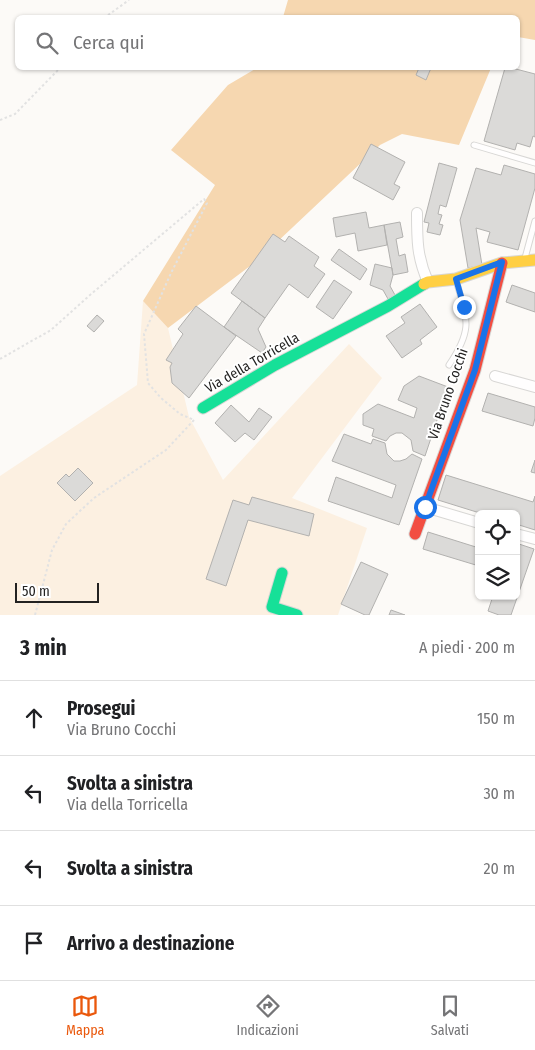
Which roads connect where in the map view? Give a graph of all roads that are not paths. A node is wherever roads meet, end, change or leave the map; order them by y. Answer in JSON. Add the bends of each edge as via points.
{"nodes":[{"id":1,"x":474,"y":145,"type":"dead end"},
{"id":2,"x":535,"y":164,"type":"edge"},
{"id":3,"x":417,"y":213,"type":"dead end"},
{"id":4,"x":535,"y":220,"type":"edge"},
{"id":5,"x":530,"y":261,"type":"edge"},
{"id":6,"x":502,"y":262,"type":"junction"},
{"id":7,"x":456,"y":279,"type":"junction"},
{"id":8,"x":428,"y":282,"type":"junction"},
{"id":9,"x":449,"y":364,"type":"dead end"},
{"id":10,"x":495,"y":376,"type":"dead end"},
{"id":11,"x":535,"y":387,"type":"edge"},
{"id":12,"x":202,"y":408,"type":"road end"},
{"id":13,"x":425,"y":507,"type":"junction"},
{"id":14,"x":475,"y":522,"type":"edge"},
{"id":15,"x":414,"y":534,"type":"dead end"},
{"id":16,"x":520,"y":535,"type":"edge"},
{"id":17,"x":535,"y":539,"type":"edge"},
{"id":18,"x":282,"y":573,"type":"dead end"},
{"id":19,"x":296,"y":615,"type":"edge"}],
"edges":[{"from":1,"to":2,"type":"lane"},
{"from":3,"to":8,"type":"street","via":[[417,246]]},
{"from":4,"to":5,"type":"lane"},
{"from":5,"to":6,"type":"street","name":"Via della Torricella"},
{"from":6,"to":7,"type":"street","name":"Via della Torricella"},
{"from":6,"to":13,"type":"street","name":"Via Bruno Cocchi","via":[[475,370]]},
{"from":7,"to":8,"type":"street","name":"Via della Torricella"},
{"from":7,"to":9,"type":"lane","via":[[466,318],[466,333]]},
{"from":8,"to":12,"type":"street","name":"Via della Torricella"},
{"from":10,"to":11,"type":"street"},
{"from":13,"to":14,"type":"street"},
{"from":13,"to":15,"type":"street","name":"Via Bruno Cocchi"},
{"from":16,"to":17,"type":"street"},
{"from":18,"to":19,"type":"street","via":[[272,607]]}]}
